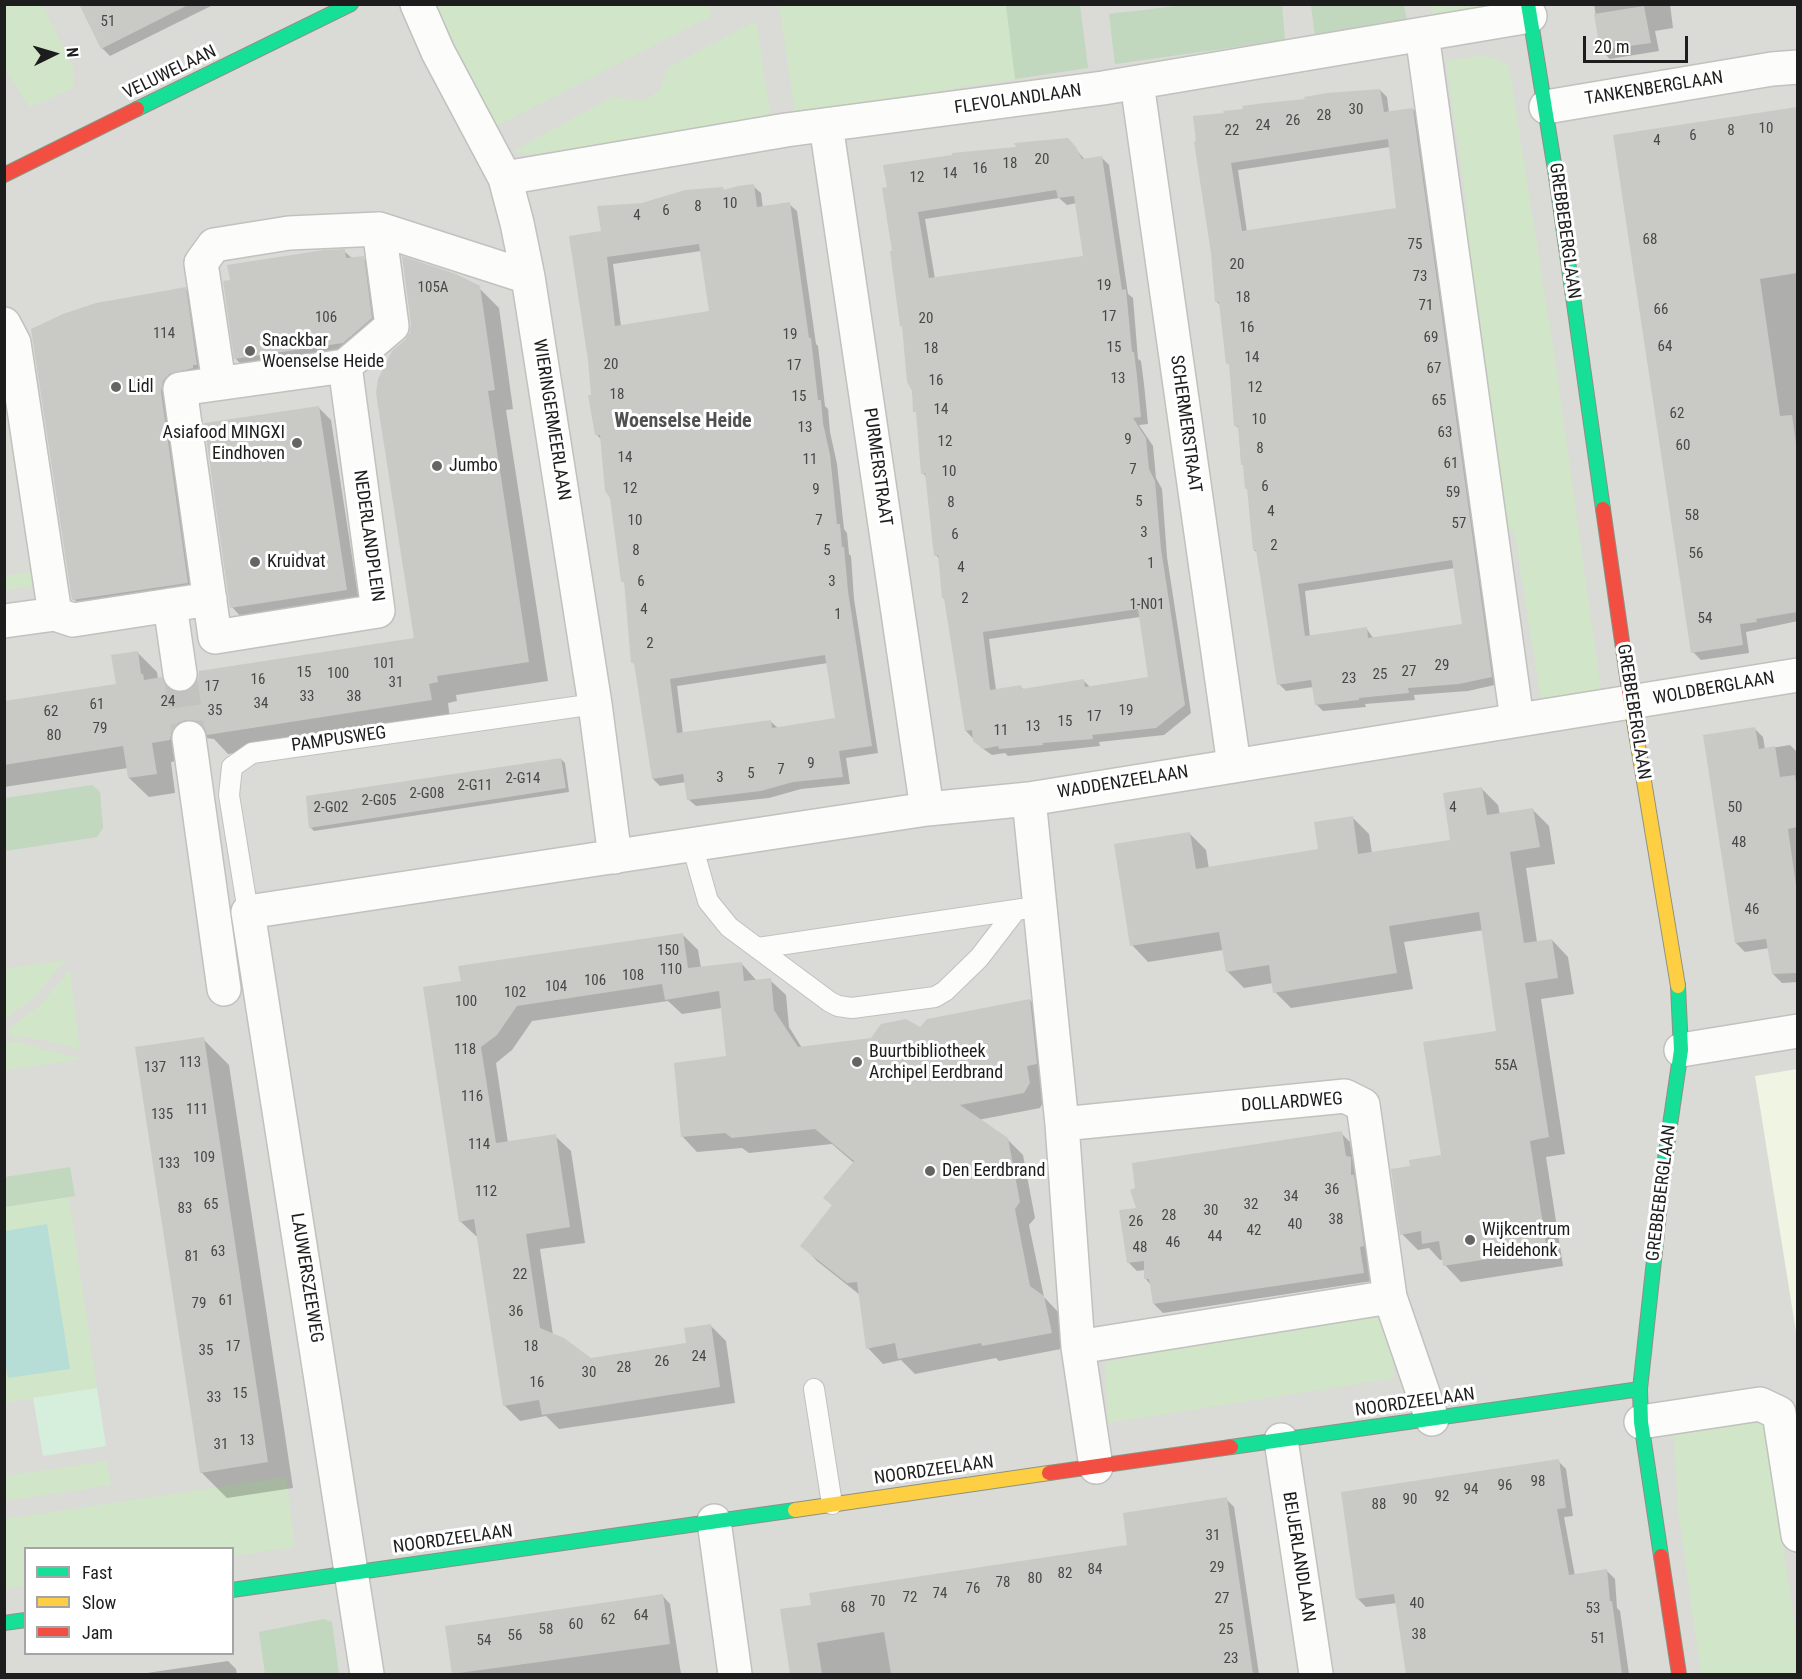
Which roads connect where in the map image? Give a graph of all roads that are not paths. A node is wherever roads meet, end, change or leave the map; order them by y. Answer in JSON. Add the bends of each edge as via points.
{"nodes":[{"id":1,"x":351,"y":4,"type":"edge"},
{"id":2,"x":417,"y":4,"type":"edge"},
{"id":3,"x":1529,"y":10,"type":"edge"},
{"id":4,"x":1422,"y":34,"type":"junction"},
{"id":5,"x":1797,"y":67,"type":"edge"},
{"id":6,"x":1137,"y":83,"type":"junction"},
{"id":7,"x":1546,"y":107,"type":"junction"},
{"id":8,"x":826,"y":125,"type":"junction"},
{"id":9,"x":4,"y":175,"type":"edge"},
{"id":10,"x":505,"y":178,"type":"junction"},
{"id":11,"x":379,"y":229,"type":"junction"},
{"id":12,"x":528,"y":276,"type":"junction"},
{"id":13,"x":4,"y":324,"type":"edge"},
{"id":14,"x":345,"y":366,"type":"junction"},
{"id":15,"x":219,"y":384,"type":"junction"},
{"id":16,"x":210,"y":599,"type":"junction"},
{"id":17,"x":171,"y":605,"type":"junction"},
{"id":18,"x":55,"y":614,"type":"junction"},
{"id":19,"x":4,"y":621,"type":"edge"},
{"id":20,"x":180,"y":674,"type":"tunnel mouth"},
{"id":21,"x":1797,"y":675,"type":"edge"},
{"id":22,"x":595,"y":704,"type":"junction"},
{"id":23,"x":1631,"y":704,"type":"junction"},
{"id":24,"x":1517,"y":720,"type":"junction"},
{"id":25,"x":189,"y":738,"type":"tunnel mouth"},
{"id":26,"x":1234,"y":765,"type":"junction"},
{"id":27,"x":1029,"y":799,"type":"junction"},
{"id":28,"x":927,"y":809,"type":"junction"},
{"id":29,"x":692,"y":845,"type":"junction"},
{"id":30,"x":615,"y":857,"type":"junction"},
{"id":31,"x":1028,"y":908,"type":"junction"},
{"id":32,"x":248,"y":912,"type":"junction"},
{"id":33,"x":758,"y":948,"type":"junction"},
{"id":34,"x":260,"y":983,"type":"joint"},
{"id":35,"x":224,"y":989,"type":"dead end"},
{"id":36,"x":1797,"y":1031,"type":"edge"},
{"id":37,"x":1681,"y":1050,"type":"junction"},
{"id":38,"x":1062,"y":1124,"type":"junction"},
{"id":39,"x":1390,"y":1297,"type":"junction"},
{"id":40,"x":1078,"y":1347,"type":"junction"},
{"id":41,"x":814,"y":1389,"type":"dead end"},
{"id":42,"x":1640,"y":1389,"type":"junction"},
{"id":43,"x":1432,"y":1419,"type":"junction"},
{"id":44,"x":1641,"y":1422,"type":"junction"},
{"id":45,"x":1281,"y":1440,"type":"junction"},
{"id":46,"x":1096,"y":1467,"type":"junction"},
{"id":47,"x":832,"y":1504,"type":"junction"},
{"id":48,"x":714,"y":1521,"type":"junction"},
{"id":49,"x":1797,"y":1535,"type":"edge"},
{"id":50,"x":351,"y":1573,"type":"junction"},
{"id":51,"x":234,"y":1590,"type":"edge"},
{"id":52,"x":24,"y":1620,"type":"edge"},
{"id":53,"x":4,"y":1623,"type":"edge"},
{"id":54,"x":367,"y":1674,"type":"edge"},
{"id":55,"x":735,"y":1674,"type":"edge"},
{"id":56,"x":1316,"y":1674,"type":"edge"},
{"id":57,"x":1679,"y":1674,"type":"edge"}],
"edges":[{"from":1,"to":9,"type":"street","name":"VELUWELAAN"},
{"from":2,"to":10,"type":"street","name":"WIERINGERMEERLAAN"},
{"from":3,"to":4,"type":"street","name":"FLEVOLANDLAAN"},
{"from":3,"to":7,"type":"street","name":"GREBBEBERGLAAN"},
{"from":4,"to":6,"type":"street","name":"FLEVOLANDLAAN"},
{"from":4,"to":24,"type":"street"},
{"from":5,"to":7,"type":"street","name":"TANKENBERGLAAN"},
{"from":6,"to":8,"type":"street","name":"FLEVOLANDLAAN"},
{"from":6,"to":26,"type":"street","name":"SCHERMERSTRAAT"},
{"from":7,"to":23,"type":"street","name":"GREBBEBERGLAAN"},
{"from":8,"to":10,"type":"street","name":"FLEVOLANDLAAN"},
{"from":8,"to":28,"type":"street","name":"PURMERSTRAAT"},
{"from":10,"to":12,"type":"street","name":"WIERINGERMEERLAAN"},
{"from":11,"to":12,"type":"street"},
{"from":11,"to":14,"type":"street","via":[[392,326]]},
{"from":11,"to":15,"type":"street","via":[[289,233],[214,245],[201,263]]},
{"from":12,"to":22,"type":"street","name":"WIERINGERMEERLAAN"},
{"from":13,"to":18,"type":"street","via":[[14,343]]},
{"from":14,"to":15,"type":"street","name":"NEDERLANDPLEIN"},
{"from":14,"to":16,"type":"street","name":"NEDERLANDPLEIN","via":[[378,611],[215,637]]},
{"from":15,"to":16,"type":"street","name":"NEDERLANDPLEIN","via":[[180,389]]},
{"from":16,"to":17,"type":"street"},
{"from":17,"to":18,"type":"street","via":[[73,620]]},
{"from":17,"to":20,"type":"street"},
{"from":18,"to":19,"type":"street"},
{"from":21,"to":23,"type":"street","name":"WOLDBERGLAAN"},
{"from":22,"to":30,"type":"street","name":"WIERINGERMEERLAAN"},
{"from":22,"to":32,"type":"lane","name":"PAMPUSWEG","via":[[252,753],[232,767],[229,795]]},
{"from":23,"to":24,"type":"street","name":"WADDENZEELAAN"},
{"from":23,"to":37,"type":"street","name":"GREBBEBERGLAAN","via":[[1678,990]]},
{"from":24,"to":26,"type":"street","name":"WADDENZEELAAN"},
{"from":25,"to":35,"type":"street"},
{"from":26,"to":27,"type":"street","name":"WADDENZEELAAN"},
{"from":27,"to":28,"type":"street","name":"WADDENZEELAAN"},
{"from":27,"to":31,"type":"street"},
{"from":28,"to":29,"type":"street","name":"WADDENZEELAAN"},
{"from":29,"to":30,"type":"street","name":"WADDENZEELAAN"},
{"from":29,"to":33,"type":"lane","via":[[708,901],[729,927]]},
{"from":30,"to":32,"type":"street"},
{"from":31,"to":33,"type":"lane"},
{"from":31,"to":33,"type":"lane","via":[[936,997],[852,1008],[838,1005]]},
{"from":31,"to":38,"type":"street"},
{"from":32,"to":34,"type":"street","name":"PAMPUSWEG"},
{"from":34,"to":50,"type":"street","name":"LAUWERSZEEWEG"},
{"from":36,"to":37,"type":"street"},
{"from":37,"to":42,"type":"street","name":"GREBBEBERGLAAN"},
{"from":38,"to":39,"type":"street","name":"DOLLARDWEG","via":[[1345,1096],[1363,1105]]},
{"from":38,"to":40,"type":"street"},
{"from":39,"to":40,"type":"street"},
{"from":39,"to":43,"type":"street","name":"DOLLARDWEG"},
{"from":40,"to":46,"type":"street"},
{"from":41,"to":47,"type":"lane"},
{"from":42,"to":43,"type":"street","name":"NOORDZEELAAN"},
{"from":42,"to":44,"type":"street","name":"GREBBEBERGLAAN"},
{"from":43,"to":45,"type":"street","name":"NOORDZEELAAN"},
{"from":44,"to":49,"type":"street","via":[[1760,1404],[1779,1413]]},
{"from":44,"to":57,"type":"street","name":"GREBBEBERGLAAN"},
{"from":45,"to":46,"type":"street","name":"NOORDZEELAAN"},
{"from":45,"to":56,"type":"street","name":"BEIJERLANDLAAN"},
{"from":46,"to":47,"type":"street","name":"NOORDZEELAAN"},
{"from":47,"to":48,"type":"street","name":"NOORDZEELAAN"},
{"from":48,"to":50,"type":"street","name":"NOORDZEELAAN"},
{"from":48,"to":55,"type":"street"},
{"from":50,"to":51,"type":"street","name":"NOORDZEELAAN"},
{"from":50,"to":54,"type":"street","name":"LAUWERSZEEWEG"},
{"from":52,"to":53,"type":"street"}]}
